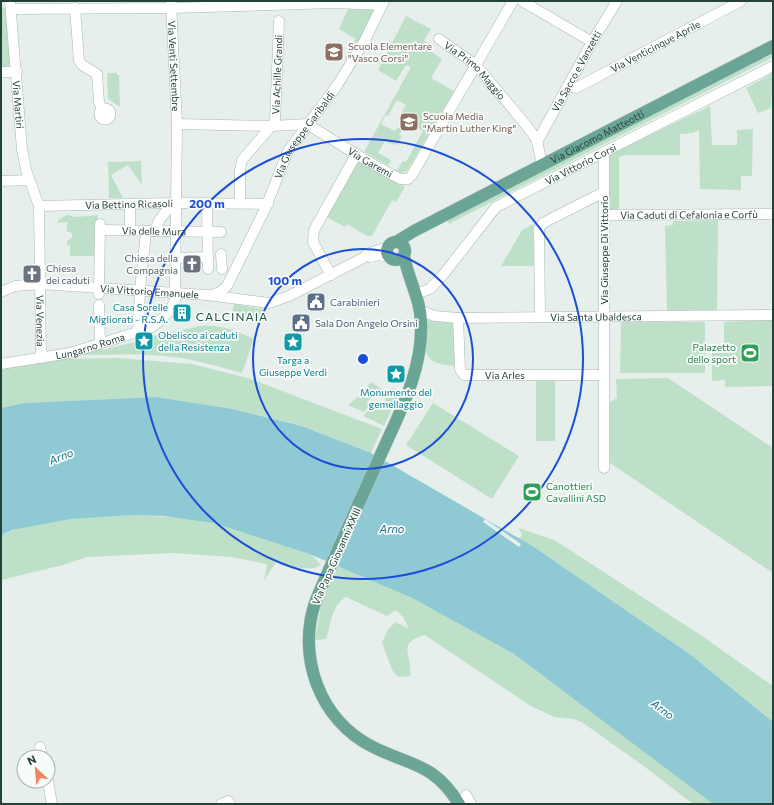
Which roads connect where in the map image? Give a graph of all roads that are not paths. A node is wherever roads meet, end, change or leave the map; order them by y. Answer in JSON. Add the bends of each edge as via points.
{"nodes":[{"id":1,"x":513,"y":1,"type":"edge"},
{"id":2,"x":522,"y":1,"type":"edge"},
{"id":3,"x":617,"y":1,"type":"edge"},
{"id":4,"x":741,"y":1,"type":"edge"},
{"id":5,"x":383,"y":3,"type":"edge"},
{"id":6,"x":171,"y":4,"type":"edge"},
{"id":7,"x":11,"y":5,"type":"edge"},
{"id":8,"x":75,"y":8,"type":"junction"},
{"id":9,"x":279,"y":21,"type":"dead end"},
{"id":10,"x":439,"y":39,"type":"dead end"},
{"id":11,"x":592,"y":42,"type":"junction"},
{"id":12,"x":773,"y":46,"type":"edge"},
{"id":13,"x":476,"y":65,"type":"junction"},
{"id":14,"x":773,"y":66,"type":"edge"},
{"id":15,"x":1,"y":72,"type":"edge"},
{"id":16,"x":17,"y":72,"type":"junction"},
{"id":17,"x":569,"y":86,"type":"junction"},
{"id":18,"x":102,"y":110,"type":"dead end"},
{"id":19,"x":177,"y":124,"type":"junction"},
{"id":20,"x":307,"y":124,"type":"junction"},
{"id":21,"x":272,"y":126,"type":"junction"},
{"id":22,"x":537,"y":142,"type":"junction"},
{"id":23,"x":604,"y":152,"type":"junction"},
{"id":24,"x":356,"y":155,"type":"junction"},
{"id":25,"x":542,"y":165,"type":"junction"},
{"id":26,"x":29,"y":180,"type":"junction"},
{"id":27,"x":1,"y":181,"type":"edge"},
{"id":28,"x":604,"y":192,"type":"junction"},
{"id":29,"x":175,"y":203,"type":"junction"},
{"id":30,"x":207,"y":203,"type":"junction"},
{"id":31,"x":240,"y":203,"type":"junction"},
{"id":32,"x":268,"y":204,"type":"junction"},
{"id":33,"x":130,"y":205,"type":"junction"},
{"id":34,"x":39,"y":206,"type":"junction"},
{"id":35,"x":99,"y":206,"type":"junction"},
{"id":36,"x":773,"y":214,"type":"edge"},
{"id":37,"x":604,"y":215,"type":"junction"},
{"id":38,"x":100,"y":225,"type":"junction"},
{"id":39,"x":130,"y":230,"type":"junction"},
{"id":40,"x":150,"y":231,"type":"junction"},
{"id":41,"x":176,"y":231,"type":"junction"},
{"id":42,"x":208,"y":231,"type":"junction"},
{"id":43,"x":221,"y":232,"type":"dead end"},
{"id":44,"x":396,"y":252,"type":"junction"},
{"id":45,"x":222,"y":254,"type":"dead end"},
{"id":46,"x":208,"y":257,"type":"junction"},
{"id":47,"x":175,"y":258,"type":"junction"},
{"id":48,"x":208,"y":269,"type":"dead end"},
{"id":49,"x":222,"y":269,"type":"dead end"},
{"id":50,"x":233,"y":274,"type":"junction"},
{"id":51,"x":331,"y":275,"type":"junction"},
{"id":52,"x":40,"y":284,"type":"junction"},
{"id":53,"x":140,"y":290,"type":"junction"},
{"id":54,"x":1,"y":292,"type":"edge"},
{"id":55,"x":176,"y":293,"type":"junction"},
{"id":56,"x":415,"y":294,"type":"junction"},
{"id":57,"x":212,"y":295,"type":"junction"},
{"id":58,"x":99,"y":296,"type":"junction"},
{"id":59,"x":259,"y":302,"type":"junction"},
{"id":60,"x":421,"y":311,"type":"junction"},
{"id":61,"x":773,"y":315,"type":"edge"},
{"id":62,"x":604,"y":316,"type":"junction"},
{"id":63,"x":540,"y":317,"type":"junction"},
{"id":64,"x":458,"y":318,"type":"junction"},
{"id":65,"x":138,"y":332,"type":"junction"},
{"id":66,"x":100,"y":342,"type":"junction"},
{"id":67,"x":41,"y":358,"type":"junction"},
{"id":68,"x":1,"y":364,"type":"edge"},
{"id":69,"x":604,"y":375,"type":"junction"},
{"id":70,"x":604,"y":468,"type":"dead end"},
{"id":71,"x":49,"y":789,"type":"edge"},
{"id":72,"x":465,"y":801,"type":"edge"},
{"id":73,"x":52,"y":804,"type":"edge"},
{"id":74,"x":221,"y":804,"type":"edge"},
{"id":75,"x":230,"y":804,"type":"edge"}],
"edges":[{"from":1,"to":13,"type":"street"},
{"from":2,"to":11,"type":"street"},
{"from":3,"to":11,"type":"street","name":"Via Sacco e Vanzetti"},
{"from":4,"to":17,"type":"street","name":"Via Venticinque Aprile","via":[[576,88]]},
{"from":5,"to":6,"type":"street"},
{"from":5,"to":20,"type":"street","name":"Via Giuseppe Garibaldi","via":[[365,40],[338,84]]},
{"from":6,"to":8,"type":"street"},
{"from":6,"to":19,"type":"street","name":"Via Venti Settembre"},
{"from":7,"to":8,"type":"street"},
{"from":7,"to":16,"type":"street","name":"Via Martiri"},
{"from":8,"to":18,"type":"street","via":[[80,60],[82,65],[97,75]]},
{"from":9,"to":21,"type":"street","name":"Via Achille Grandi","via":[[275,122]]},
{"from":10,"to":13,"type":"street","name":"Via Primo Maggio"},
{"from":11,"to":17,"type":"street","name":"Via Sacco e Vanzetti"},
{"from":12,"to":25,"type":"main road","name":"Via Giacomo Matteotti"},
{"from":13,"to":22,"type":"street","name":"Via Primo Maggio"},
{"from":13,"to":24,"type":"street","name":"Via Garemi","via":[[408,179],[400,179]]},
{"from":14,"to":23,"type":"street","name":"Via Vittorio Corsi"},
{"from":15,"to":16,"type":"street"},
{"from":16,"to":26,"type":"street","name":"Via Martiri","via":[[22,149]]},
{"from":17,"to":22,"type":"street","name":"Via Sacco e Vanzetti"},
{"from":19,"to":21,"type":"street","name":"Via Venti Settembre"},
{"from":19,"to":29,"type":"street","name":"Via Venti Settembre"},
{"from":20,"to":21,"type":"street","name":"Via Achille Grandi"},
{"from":20,"to":24,"type":"street","name":"Via Garemi"},
{"from":20,"to":32,"type":"street","name":"Via Giuseppe Garibaldi","via":[[288,151]]},
{"from":21,"to":31,"type":"street","name":"Via Achille Grandi","via":[[242,160]]},
{"from":22,"to":25,"type":"street","name":"Via Primo Maggio"},
{"from":23,"to":28,"type":"street","name":"Via Giuseppe Di Vittorio"},
{"from":23,"to":56,"type":"street","name":"Via Vittorio Corsi","via":[[496,207],[443,276],[430,289]]},
{"from":24,"to":51,"type":"street","via":[[314,230],[313,242]]},
{"from":25,"to":44,"type":"main road","name":"Via Giacomo Matteotti","via":[[422,228]]},
{"from":26,"to":27,"type":"street"},
{"from":26,"to":34,"type":"street","name":"Via Martiri"},
{"from":28,"to":37,"type":"street","name":"Via Giuseppe Di Vittorio"},
{"from":28,"to":63,"type":"street","via":[[543,223],[539,228]]},
{"from":29,"to":30,"type":"street","name":"Via Bettino Ricasoli"},
{"from":29,"to":33,"type":"street","name":"Via Bettino Ricasoli"},
{"from":29,"to":40,"type":"street"},
{"from":29,"to":41,"type":"street","name":"Via Venti Settembre"},
{"from":30,"to":31,"type":"street","name":"Via Bettino Ricasoli"},
{"from":30,"to":42,"type":"street"},
{"from":31,"to":32,"type":"street","name":"Via Bettino Ricasoli"},
{"from":32,"to":50,"type":"street","name":"Via Giuseppe Garibaldi"},
{"from":33,"to":35,"type":"street","name":"Via Bettino Ricasoli"},
{"from":33,"to":39,"type":"street"},
{"from":34,"to":35,"type":"street","name":"Via Bettino Ricasoli"},
{"from":34,"to":52,"type":"street","name":"Via Venezia"},
{"from":35,"to":38,"type":"street"},
{"from":36,"to":37,"type":"street","name":"Via Caduti di Cefalonia e Corfù"},
{"from":37,"to":62,"type":"street","name":"Via Giuseppe Di Vittorio"},
{"from":38,"to":39,"type":"street","name":"Via delle Mura"},
{"from":38,"to":58,"type":"street"},
{"from":39,"to":40,"type":"street","name":"Via delle Mura"},
{"from":40,"to":41,"type":"street","name":"Via delle Mura"},
{"from":40,"to":53,"type":"street"},
{"from":41,"to":42,"type":"street","name":"Via delle Mura"},
{"from":41,"to":47,"type":"street","name":"Via Venti Settembre"},
{"from":42,"to":43,"type":"street","name":"Via delle Mura"},
{"from":42,"to":46,"type":"street"},
{"from":44,"to":51,"type":"street","via":[[363,258]]},
{"from":44,"to":56,"type":"main road","name":"Via Papa Giovanni XXIII"},
{"from":45,"to":49,"type":"street"},
{"from":46,"to":47,"type":"street"},
{"from":46,"to":48,"type":"street"},
{"from":47,"to":55,"type":"street","name":"Via Venti Settembre"},
{"from":50,"to":57,"type":"street","name":"Via Giuseppe Garibaldi","via":[[224,289]]},
{"from":50,"to":59,"type":"street","via":[[232,282],[237,293]]},
{"from":51,"to":59,"type":"street","via":[[273,303]]},
{"from":52,"to":54,"type":"street","name":"Via Vittorio Emanuele","via":[[15,286]]},
{"from":52,"to":58,"type":"street","name":"Via Vittorio Emanuele"},
{"from":52,"to":67,"type":"street","name":"Via Venezia"},
{"from":53,"to":55,"type":"street","name":"Via Vittorio Emanuele"},
{"from":53,"to":58,"type":"street","name":"Via Vittorio Emanuele"},
{"from":53,"to":65,"type":"street"},
{"from":55,"to":57,"type":"street","name":"Via Vittorio Emanuele"},
{"from":55,"to":65,"type":"street","name":"Lungarno Roma","via":[[173,305],[157,325]]},
{"from":56,"to":60,"type":"main road","name":"Via Papa Giovanni XXIII"},
{"from":57,"to":59,"type":"street","name":"Via Vittorio Emanuele"},
{"from":58,"to":66,"type":"street"},
{"from":60,"to":64,"type":"street","name":"Via Santa Ubaldesca","via":[[435,316]]},
{"from":60,"to":72,"type":"main road","name":"Via Papa Giovanni XXIII","via":[[418,364],[312,610],[308,639],[311,669],[324,699],[350,732],[372,747],[428,770]]},
{"from":61,"to":62,"type":"street","name":"Via Santa Ubaldesca"},
{"from":62,"to":63,"type":"street","name":"Via Santa Ubaldesca"},
{"from":62,"to":69,"type":"street","name":"Via Giuseppe Di Vittorio"},
{"from":63,"to":64,"type":"street","name":"Via Santa Ubaldesca"},
{"from":64,"to":69,"type":"street","name":"Via Arles","via":[[460,370],[464,375]]},
{"from":65,"to":66,"type":"street","name":"Lungarno Roma"},
{"from":66,"to":67,"type":"street","name":"Lungarno Roma","via":[[70,353]]},
{"from":67,"to":68,"type":"street","name":"Lungarno Roma"},
{"from":69,"to":70,"type":"street","name":"Via Giuseppe Di Vittorio"},
{"from":71,"to":73,"type":"street"},
{"from":74,"to":75,"type":"street","via":[[225,801]]}]}
